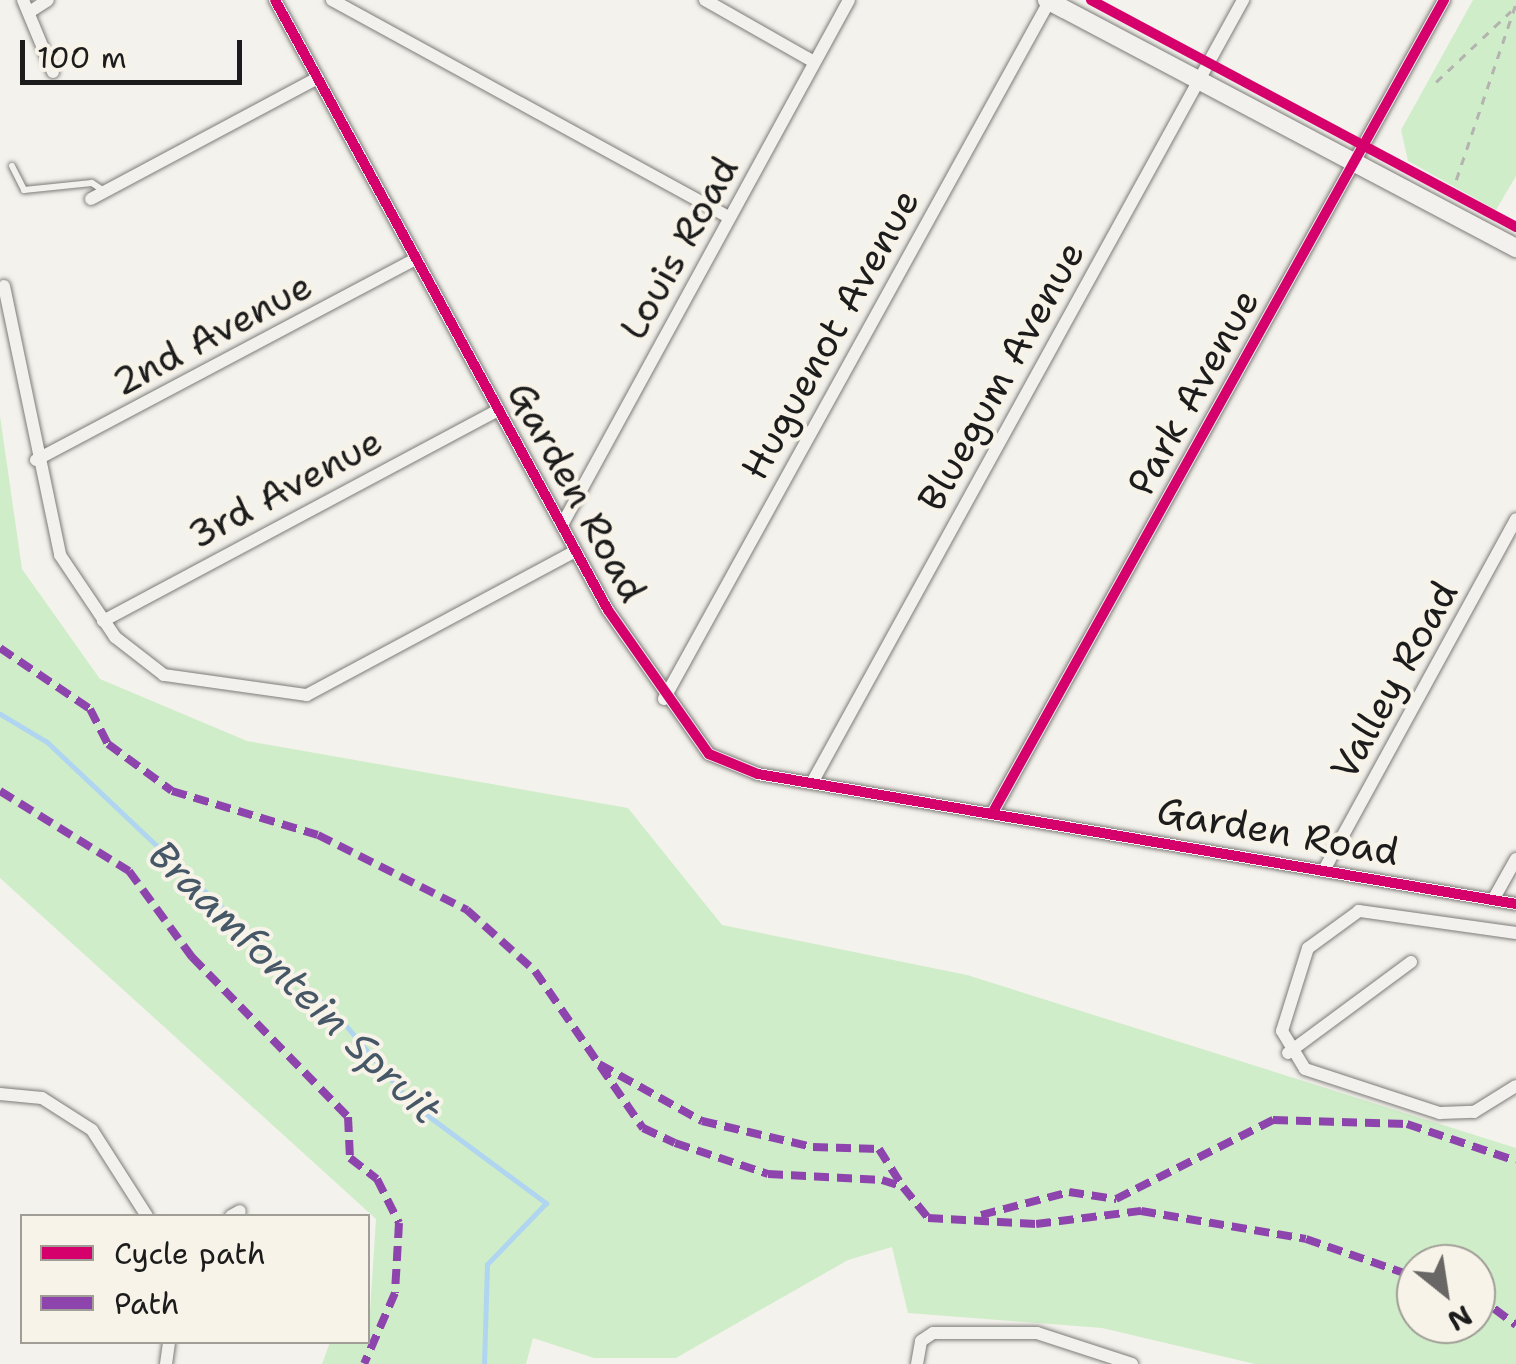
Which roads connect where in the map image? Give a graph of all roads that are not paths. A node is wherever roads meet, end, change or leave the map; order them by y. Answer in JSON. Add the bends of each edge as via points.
{"nodes":[{"id":1,"x":48,"y":0,"type":"edge"},
{"id":2,"x":275,"y":0,"type":"edge"},
{"id":3,"x":332,"y":0,"type":"edge"},
{"id":4,"x":705,"y":0,"type":"edge"},
{"id":5,"x":849,"y":0,"type":"edge"},
{"id":6,"x":1049,"y":0,"type":"edge"},
{"id":7,"x":1242,"y":0,"type":"edge"},
{"id":8,"x":1444,"y":0,"type":"edge"},
{"id":9,"x":27,"y":5,"type":"edge"},
{"id":10,"x":814,"y":62,"type":"junction"},
{"id":11,"x":53,"y":72,"type":"dead end"},
{"id":12,"x":318,"y":78,"type":"junction"},
{"id":13,"x":1199,"y":80,"type":"junction"},
{"id":14,"x":1354,"y":161,"type":"junction"},
{"id":15,"x":12,"y":166,"type":"dead end"},
{"id":16,"x":105,"y":191,"type":"junction"},
{"id":17,"x":91,"y":199,"type":"dead end"},
{"id":18,"x":729,"y":217,"type":"junction"},
{"id":19,"x":1516,"y":248,"type":"edge"},
{"id":20,"x":416,"y":259,"type":"junction"},
{"id":21,"x":4,"y":286,"type":"dead end"},
{"id":22,"x":497,"y":411,"type":"junction"},
{"id":23,"x":36,"y":460,"type":"junction"},
{"id":24,"x":1516,"y":520,"type":"edge"},
{"id":25,"x":562,"y":525,"type":"junction"},
{"id":26,"x":575,"y":550,"type":"junction"},
{"id":27,"x":103,"y":621,"type":"junction"},
{"id":28,"x":664,"y":699,"type":"junction"},
{"id":29,"x":812,"y":781,"type":"junction"},
{"id":30,"x":993,"y":812,"type":"junction"},
{"id":31,"x":1516,"y":858,"type":"edge"},
{"id":32,"x":1324,"y":870,"type":"junction"},
{"id":33,"x":1493,"y":900,"type":"junction"},
{"id":34,"x":1516,"y":904,"type":"edge"},
{"id":35,"x":1516,"y":933,"type":"edge"},
{"id":36,"x":1412,"y":962,"type":"dead end"},
{"id":37,"x":1288,"y":1053,"type":"junction"},
{"id":38,"x":1516,"y":1086,"type":"edge"},
{"id":39,"x":0,"y":1094,"type":"edge"},
{"id":40,"x":146,"y":1214,"type":"edge"},
{"id":41,"x":917,"y":1364,"type":"edge"},
{"id":42,"x":1132,"y":1364,"type":"edge"}],
"edges":[{"from":1,"to":9,"type":"street"},
{"from":2,"to":12,"type":"street","name":"Garden Road"},
{"from":3,"to":18,"type":"street"},
{"from":4,"to":10,"type":"street"},
{"from":5,"to":10,"type":"street","name":"Louis Road"},
{"from":6,"to":13,"type":"street"},
{"from":6,"to":28,"type":"street","name":"Huguenot Avenue"},
{"from":7,"to":13,"type":"street","name":"Bluegum Avenue"},
{"from":8,"to":14,"type":"street","name":"Park Avenue"},
{"from":9,"to":11,"type":"street"},
{"from":10,"to":18,"type":"street","name":"Louis Road"},
{"from":12,"to":16,"type":"street"},
{"from":12,"to":20,"type":"street","name":"Garden Road"},
{"from":13,"to":14,"type":"street"},
{"from":13,"to":29,"type":"street","name":"Bluegum Avenue"},
{"from":14,"to":19,"type":"street"},
{"from":14,"to":30,"type":"street","name":"Park Avenue"},
{"from":15,"to":16,"type":"lane","via":[[24,190],[92,183]]},
{"from":16,"to":17,"type":"street"},
{"from":18,"to":25,"type":"street","name":"Louis Road"},
{"from":20,"to":22,"type":"street","name":"Garden Road"},
{"from":20,"to":23,"type":"street","name":"2nd Avenue"},
{"from":21,"to":23,"type":"street"},
{"from":22,"to":25,"type":"street","name":"Garden Road"},
{"from":22,"to":27,"type":"street","name":"3rd Avenue"},
{"from":23,"to":27,"type":"street","via":[[60,555]]},
{"from":24,"to":32,"type":"street","name":"Valley Road"},
{"from":25,"to":26,"type":"street","name":"Garden Road"},
{"from":26,"to":27,"type":"street","via":[[296,697],[164,676]]},
{"from":26,"to":28,"type":"street","name":"Garden Road"},
{"from":28,"to":29,"type":"street","name":"Garden Road","via":[[722,763]]},
{"from":29,"to":30,"type":"street","name":"Garden Road"},
{"from":30,"to":32,"type":"street","name":"Garden Road"},
{"from":31,"to":33,"type":"street"},
{"from":32,"to":33,"type":"street","name":"Garden Road"},
{"from":33,"to":34,"type":"street","name":"Garden Road"},
{"from":35,"to":37,"type":"street","via":[[1359,911],[1308,948],[1283,1022]]},
{"from":36,"to":37,"type":"street"},
{"from":37,"to":38,"type":"street","via":[[1305,1069],[1440,1114],[1474,1112]]},
{"from":39,"to":40,"type":"street","via":[[42,1098],[92,1130]]},
{"from":41,"to":42,"type":"street","via":[[921,1342],[933,1333],[1062,1336]]}]}
